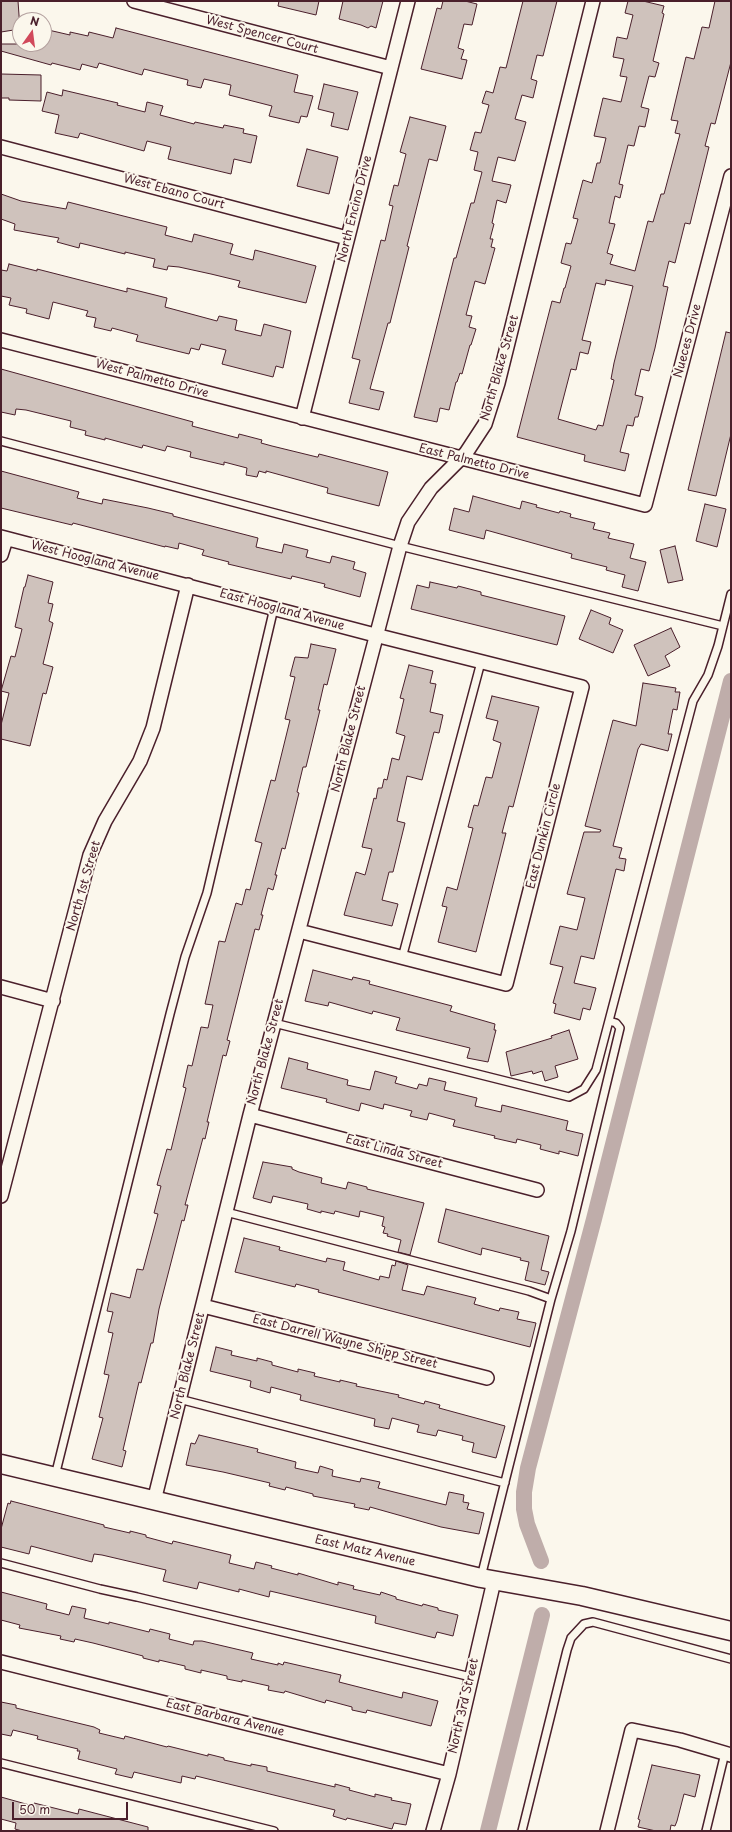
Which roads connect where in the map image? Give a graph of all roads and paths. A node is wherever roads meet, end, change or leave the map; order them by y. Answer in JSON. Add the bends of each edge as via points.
{"nodes":[{"id":1,"x":134,"y":1,"type":"edge"},
{"id":2,"x":408,"y":1,"type":"edge"},
{"id":3,"x":594,"y":1,"type":"edge"},
{"id":4,"x":391,"y":68,"type":"junction"},
{"id":5,"x":1,"y":147,"type":"edge"},
{"id":6,"x":731,"y":176,"type":"edge"},
{"id":7,"x":347,"y":238,"type":"junction"},
{"id":8,"x":1,"y":340,"type":"edge"},
{"id":9,"x":302,"y":418,"type":"junction"},
{"id":10,"x":1,"y":441,"type":"edge"},
{"id":11,"x":460,"y":459,"type":"junction"},
{"id":12,"x":646,"y":505,"type":"joint"},
{"id":13,"x":3,"y":538,"type":"edge"},
{"id":14,"x":400,"y":546,"type":"junction"},
{"id":15,"x":1,"y":555,"type":"edge"},
{"id":16,"x":188,"y":585,"type":"junction"},
{"id":17,"x":731,"y":594,"type":"edge"},
{"id":18,"x":274,"y":608,"type":"junction"},
{"id":19,"x":723,"y":626,"type":"junction"},
{"id":20,"x":375,"y":635,"type":"junction"},
{"id":21,"x":481,"y":662,"type":"junction"},
{"id":22,"x":299,"y":931,"type":"junction"},
{"id":23,"x":402,"y":958,"type":"junction"},
{"id":24,"x":1,"y":987,"type":"edge"},
{"id":25,"x":53,"y":1000,"type":"junction"},
{"id":26,"x":609,"y":1021,"type":"junction"},
{"id":27,"x":274,"y":1023,"type":"junction"},
{"id":28,"x":250,"y":1115,"type":"junction"},
{"id":29,"x":2,"y":1189,"type":"edge"},
{"id":30,"x":538,"y":1190,"type":"dead end"},
{"id":31,"x":226,"y":1212,"type":"junction"},
{"id":32,"x":551,"y":1299,"type":"junction"},
{"id":33,"x":203,"y":1306,"type":"junction"},
{"id":34,"x":487,"y":1378,"type":"dead end"},
{"id":35,"x":179,"y":1399,"type":"junction"},
{"id":36,"x":1,"y":1464,"type":"edge"},
{"id":37,"x":54,"y":1476,"type":"junction"},
{"id":38,"x":505,"y":1483,"type":"junction"},
{"id":39,"x":154,"y":1501,"type":"junction"},
{"id":40,"x":1,"y":1563,"type":"edge"},
{"id":41,"x":487,"y":1580,"type":"junction"},
{"id":42,"x":731,"y":1631,"type":"edge"},
{"id":43,"x":731,"y":1659,"type":"edge"},
{"id":44,"x":1,"y":1662,"type":"edge"},
{"id":45,"x":471,"y":1677,"type":"junction"},
{"id":46,"x":728,"y":1754,"type":"edge"},
{"id":47,"x":1,"y":1763,"type":"edge"},
{"id":48,"x":448,"y":1774,"type":"junction"},
{"id":49,"x":274,"y":1831,"type":"edge"},
{"id":50,"x":433,"y":1831,"type":"edge"},
{"id":51,"x":522,"y":1831,"type":"edge"},
{"id":52,"x":607,"y":1831,"type":"edge"},
{"id":53,"x":706,"y":1831,"type":"edge"}],
"edges":[{"from":1,"to":4,"type":"street","name":"West Spencer Court"},
{"from":2,"to":4,"type":"street","name":"North Encino Drive"},
{"from":3,"to":11,"type":"street","name":"North Blake Street","via":[[498,382],[485,424]]},
{"from":4,"to":7,"type":"street","name":"North Encino Drive"},
{"from":5,"to":7,"type":"street","name":"West Ebano Court"},
{"from":6,"to":12,"type":"street","name":"Nueces Drive"},
{"from":7,"to":9,"type":"street","name":"North Encino Drive"},
{"from":8,"to":9,"type":"street","name":"West Palmetto Drive"},
{"from":9,"to":11,"type":"street","name":"East Palmetto Drive"},
{"from":10,"to":14,"type":"lane"},
{"from":11,"to":12,"type":"street","name":"East Palmetto Drive"},
{"from":11,"to":14,"type":"street","name":"North Blake Street","via":[[431,488],[408,522]]},
{"from":13,"to":15,"type":"street"},
{"from":13,"to":16,"type":"street","name":"West Hoogland Avenue"},
{"from":14,"to":19,"type":"lane"},
{"from":14,"to":20,"type":"street","name":"North Blake Street"},
{"from":16,"to":18,"type":"street","name":"East Hoogland Avenue"},
{"from":16,"to":25,"type":"street","name":"North 1st Street","via":[[154,728],[140,761],[105,821],[90,855]]},
{"from":17,"to":19,"type":"lane"},
{"from":18,"to":20,"type":"street","name":"East Hoogland Avenue"},
{"from":18,"to":37,"type":"lane","via":[[207,892],[185,957],[170,1014]]},
{"from":19,"to":26,"type":"lane","via":[[708,675],[692,701]]},
{"from":20,"to":21,"type":"street","name":"East Dunkin Circle"},
{"from":20,"to":22,"type":"street","name":"North Blake Street"},
{"from":21,"to":23,"type":"lane"},
{"from":21,"to":23,"type":"street","name":"East Dunkin Circle","via":[[582,687],[506,984]]},
{"from":22,"to":23,"type":"street","name":"East Dunkin Circle"},
{"from":22,"to":27,"type":"street","name":"North Blake Street"},
{"from":24,"to":25,"type":"street"},
{"from":25,"to":29,"type":"street","name":"North 1st Street"},
{"from":26,"to":27,"type":"lane","via":[[596,1070],[584,1088],[569,1097]]},
{"from":26,"to":32,"type":"lane","via":[[616,1023],[620,1028],[571,1231]]},
{"from":27,"to":28,"type":"street","name":"North Blake Street"},
{"from":28,"to":30,"type":"street","name":"East Linda Street"},
{"from":28,"to":31,"type":"street","name":"North Blake Street"},
{"from":31,"to":32,"type":"lane","via":[[529,1291]]},
{"from":31,"to":33,"type":"street","name":"North Blake Street"},
{"from":32,"to":38,"type":"lane"},
{"from":33,"to":34,"type":"street","name":"East Darrell Wayne Shipp Street"},
{"from":33,"to":35,"type":"street","name":"North Blake Street"},
{"from":35,"to":38,"type":"lane"},
{"from":35,"to":39,"type":"street","name":"North Blake Street"},
{"from":36,"to":37,"type":"street","name":"East Matz Avenue"},
{"from":37,"to":39,"type":"street","name":"East Matz Avenue"},
{"from":38,"to":41,"type":"lane"},
{"from":39,"to":41,"type":"street","name":"East Matz Avenue"},
{"from":40,"to":45,"type":"lane"},
{"from":41,"to":42,"type":"street","name":"East Matz Avenue","via":[[582,1596]]},
{"from":41,"to":45,"type":"street","name":"North 3rd Street"},
{"from":43,"to":51,"type":"lane","via":[[593,1622],[584,1624],[571,1638],[567,1650]]},
{"from":44,"to":48,"type":"street","name":"East Barbara Avenue"},
{"from":45,"to":48,"type":"street","name":"North 3rd Street"},
{"from":46,"to":52,"type":"street","via":[[632,1730]]},
{"from":46,"to":53,"type":"lane"},
{"from":47,"to":49,"type":"lane"},
{"from":48,"to":50,"type":"street","name":"North 3rd Street"}]}
